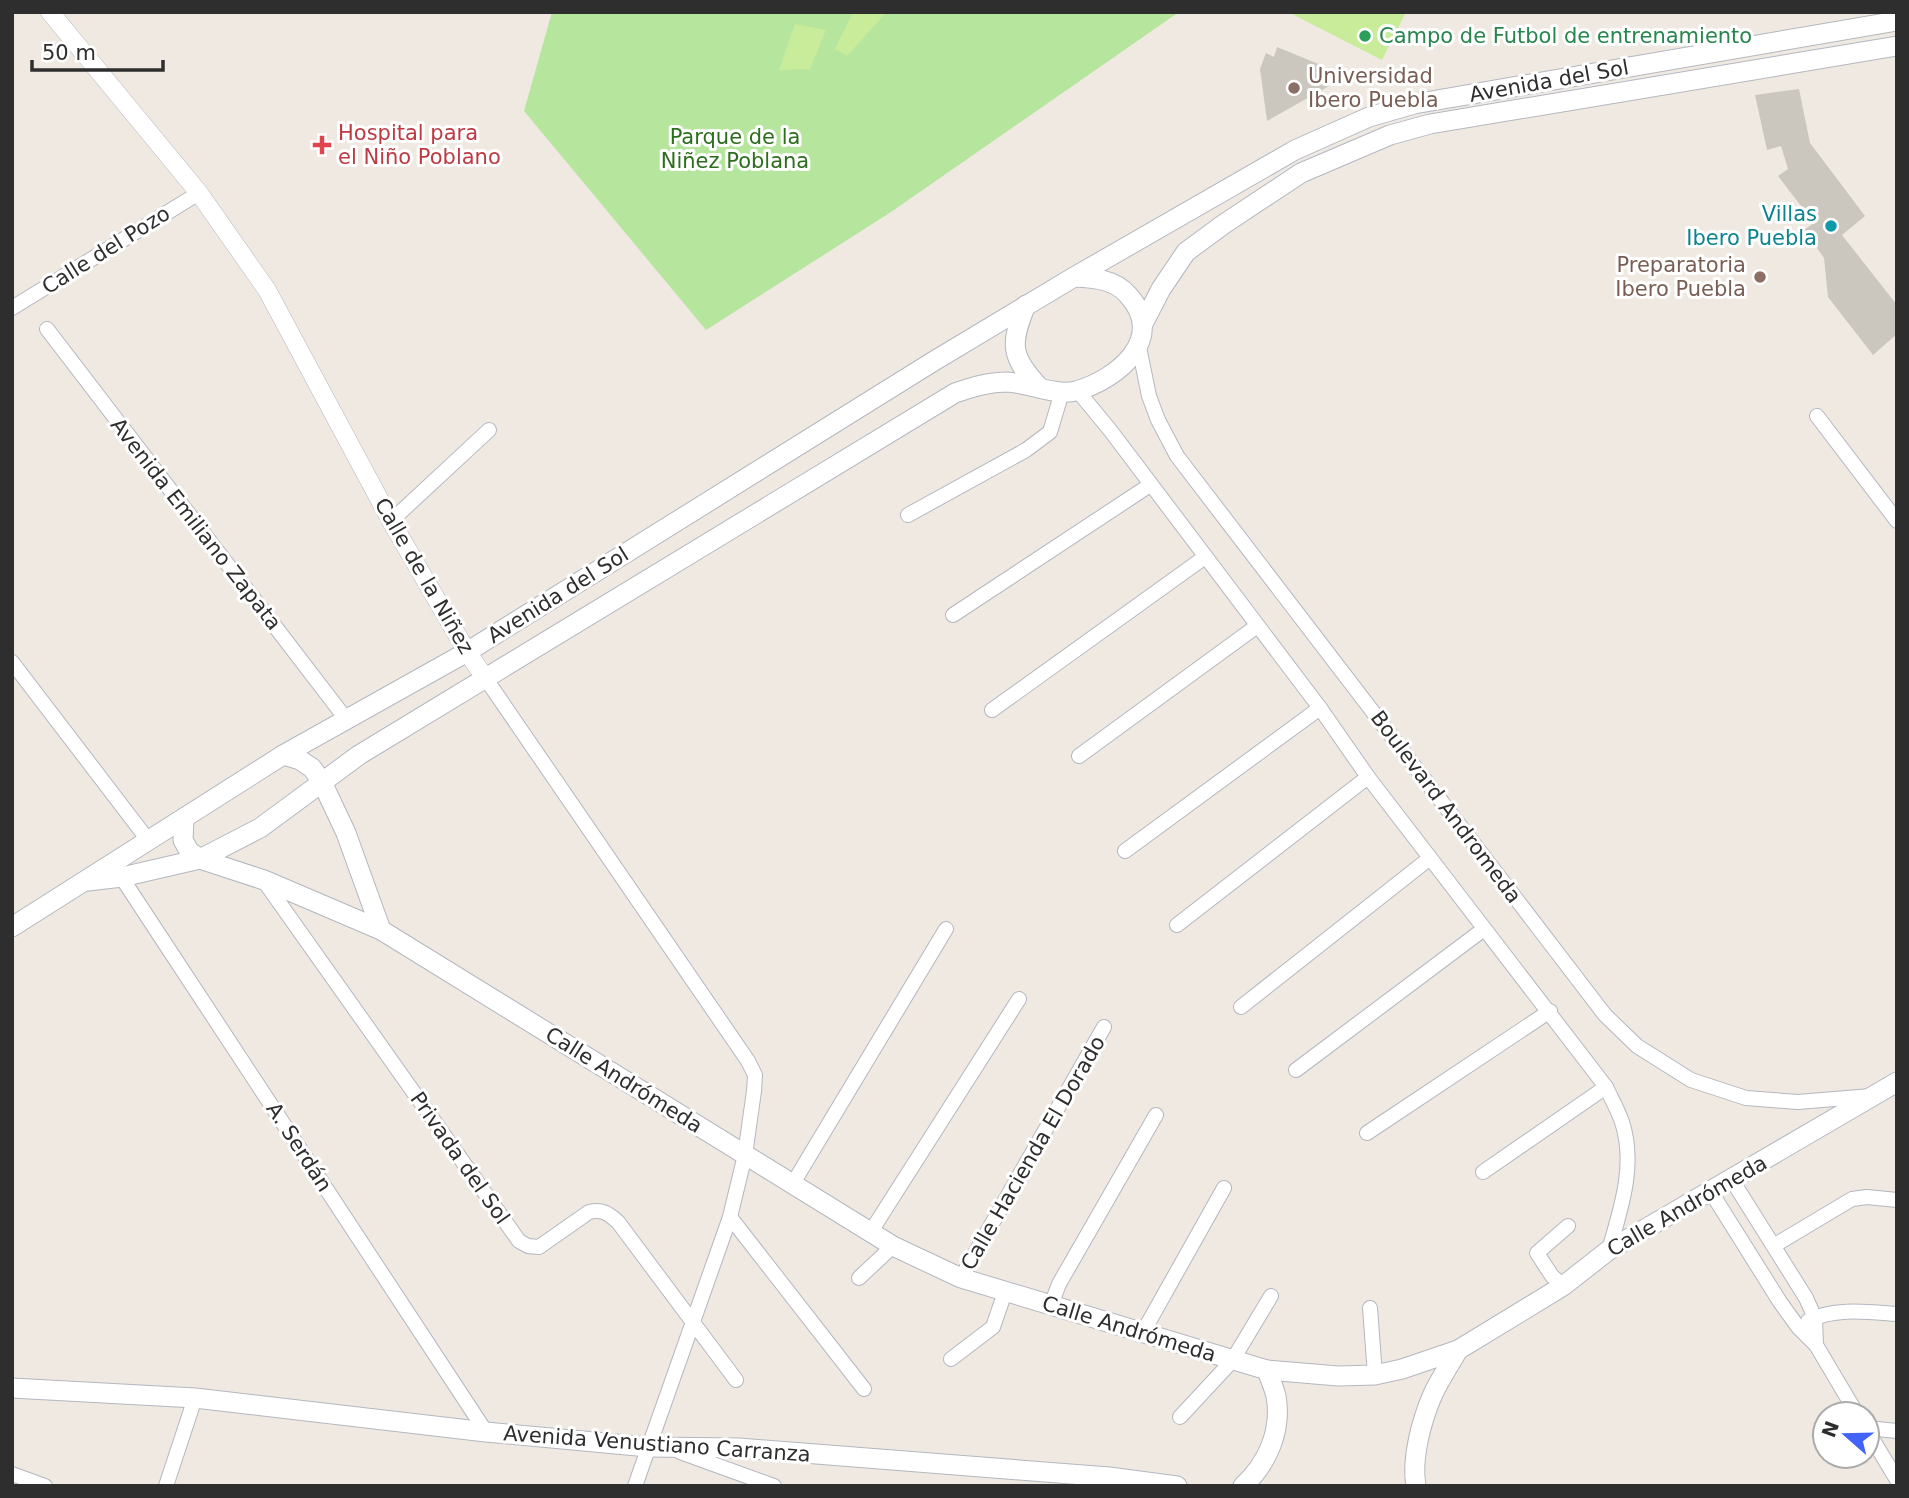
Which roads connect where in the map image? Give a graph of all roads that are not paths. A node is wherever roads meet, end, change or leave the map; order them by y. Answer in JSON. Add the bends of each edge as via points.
{"nodes":[{"id":1,"x":50,"y":12,"type":"edge"},
{"id":2,"x":1897,"y":21,"type":"edge"},
{"id":3,"x":1897,"y":46,"type":"edge"},
{"id":4,"x":199,"y":192,"type":"junction"},
{"id":5,"x":1074,"y":277,"type":"junction"},
{"id":6,"x":1026,"y":305,"type":"junction"},
{"id":7,"x":12,"y":308,"type":"edge"},
{"id":8,"x":1144,"y":322,"type":"junction"},
{"id":9,"x":47,"y":330,"type":"dead end"},
{"id":10,"x":1139,"y":347,"type":"junction"},
{"id":11,"x":1039,"y":387,"type":"junction"},
{"id":12,"x":1070,"y":391,"type":"junction"},
{"id":13,"x":1817,"y":416,"type":"dead end"},
{"id":14,"x":489,"y":430,"type":"dead end"},
{"id":15,"x":1150,"y":485,"type":"junction"},
{"id":16,"x":908,"y":514,"type":"dead end"},
{"id":17,"x":391,"y":521,"type":"junction"},
{"id":18,"x":1897,"y":521,"type":"edge"},
{"id":19,"x":1205,"y":557,"type":"junction"},
{"id":20,"x":953,"y":615,"type":"dead end"},
{"id":21,"x":1257,"y":626,"type":"junction"},
{"id":22,"x":467,"y":652,"type":"junction"},
{"id":23,"x":12,"y":662,"type":"edge"},
{"id":24,"x":486,"y":679,"type":"junction"},
{"id":25,"x":1320,"y":708,"type":"junction"},
{"id":26,"x":992,"y":710,"type":"dead end"},
{"id":27,"x":346,"y":719,"type":"junction"},
{"id":28,"x":284,"y":755,"type":"junction"},
{"id":29,"x":1079,"y":756,"type":"dead end"},
{"id":30,"x":1368,"y":777,"type":"junction"},
{"id":31,"x":322,"y":782,"type":"junction"},
{"id":32,"x":184,"y":820,"type":"junction"},
{"id":33,"x":148,"y":840,"type":"junction"},
{"id":34,"x":1125,"y":851,"type":"dead end"},
{"id":35,"x":1430,"y":858,"type":"junction"},
{"id":36,"x":200,"y":859,"type":"junction"},
{"id":37,"x":117,"y":870,"type":"junction"},
{"id":38,"x":264,"y":880,"type":"junction"},
{"id":39,"x":1177,"y":925,"type":"dead end"},
{"id":40,"x":12,"y":927,"type":"edge"},
{"id":41,"x":946,"y":929,"type":"dead end"},
{"id":42,"x":1484,"y":929,"type":"junction"},
{"id":43,"x":381,"y":930,"type":"junction"},
{"id":44,"x":1019,"y":999,"type":"dead end"},
{"id":45,"x":1241,"y":1007,"type":"dead end"},
{"id":46,"x":1550,"y":1011,"type":"junction"},
{"id":47,"x":1104,"y":1027,"type":"dead end"},
{"id":48,"x":1296,"y":1070,"type":"dead end"},
{"id":49,"x":1897,"y":1082,"type":"edge"},
{"id":50,"x":1606,"y":1087,"type":"junction"},
{"id":51,"x":1876,"y":1095,"type":"junction"},
{"id":52,"x":1156,"y":1115,"type":"dead end"},
{"id":53,"x":1367,"y":1133,"type":"dead end"},
{"id":54,"x":745,"y":1155,"type":"junction"},
{"id":55,"x":1483,"y":1172,"type":"dead end"},
{"id":56,"x":1732,"y":1180,"type":"junction"},
{"id":57,"x":792,"y":1185,"type":"junction"},
{"id":58,"x":1224,"y":1188,"type":"dead end"},
{"id":59,"x":1711,"y":1192,"type":"junction"},
{"id":60,"x":1897,"y":1200,"type":"edge"},
{"id":61,"x":730,"y":1217,"type":"junction"},
{"id":62,"x":1568,"y":1226,"type":"dead end"},
{"id":63,"x":870,"y":1233,"type":"junction"},
{"id":64,"x":1775,"y":1245,"type":"junction"},
{"id":65,"x":893,"y":1246,"type":"junction"},
{"id":66,"x":1609,"y":1250,"type":"junction"},
{"id":67,"x":859,"y":1278,"type":"dead end"},
{"id":68,"x":961,"y":1278,"type":"junction"},
{"id":69,"x":1563,"y":1286,"type":"junction"},
{"id":70,"x":1005,"y":1292,"type":"junction"},
{"id":71,"x":1271,"y":1296,"type":"dead end"},
{"id":72,"x":1051,"y":1305,"type":"junction"},
{"id":73,"x":1370,"y":1308,"type":"dead end"},
{"id":74,"x":1897,"y":1314,"type":"edge"},
{"id":75,"x":1815,"y":1318,"type":"junction"},
{"id":76,"x":693,"y":1321,"type":"junction"},
{"id":77,"x":1798,"y":1327,"type":"junction"},
{"id":78,"x":1142,"y":1334,"type":"junction"},
{"id":79,"x":1816,"y":1345,"type":"junction"},
{"id":80,"x":1458,"y":1350,"type":"junction"},
{"id":81,"x":951,"y":1359,"type":"dead end"},
{"id":82,"x":1232,"y":1361,"type":"junction"},
{"id":83,"x":1267,"y":1370,"type":"junction"},
{"id":84,"x":1375,"y":1375,"type":"junction"},
{"id":85,"x":736,"y":1380,"type":"dead end"},
{"id":86,"x":12,"y":1388,"type":"edge"},
{"id":87,"x":864,"y":1390,"type":"dead end"},
{"id":88,"x":195,"y":1398,"type":"junction"},
{"id":89,"x":1849,"y":1400,"type":"edge"},
{"id":90,"x":1180,"y":1417,"type":"dead end"},
{"id":91,"x":486,"y":1432,"type":"junction"},
{"id":92,"x":658,"y":1447,"type":"junction"},
{"id":93,"x":1881,"y":1452,"type":"edge"},
{"id":94,"x":12,"y":1474,"type":"edge"},
{"id":95,"x":1897,"y":1479,"type":"edge"},
{"id":96,"x":1108,"y":1481,"type":"edge"},
{"id":97,"x":45,"y":1486,"type":"edge"},
{"id":98,"x":166,"y":1486,"type":"edge"},
{"id":99,"x":635,"y":1486,"type":"edge"},
{"id":100,"x":774,"y":1486,"type":"edge"},
{"id":101,"x":1177,"y":1486,"type":"edge"},
{"id":102,"x":1243,"y":1486,"type":"edge"},
{"id":103,"x":1416,"y":1486,"type":"edge"}],
"edges":[{"from":1,"to":4,"type":"street","name":"Calle de la Niñez"},
{"from":2,"to":5,"type":"main road","name":"Avenida del Sol","via":[[1414,104],[1369,117],[1295,150]]},
{"from":3,"to":8,"type":"main road","name":"Avenida del Sol","via":[[1430,124],[1390,135],[1301,173],[1186,252]]},
{"from":4,"to":7,"type":"street","name":"Calle del Pozo"},
{"from":4,"to":17,"type":"street","name":"Calle de la Niñez","via":[[267,290]]},
{"from":5,"to":6,"type":"main road"},
{"from":5,"to":8,"type":"main road","via":[[1122,287],[1137,304]]},
{"from":6,"to":11,"type":"main road","via":[[1014,346],[1021,368]]},
{"from":6,"to":22,"type":"main road","name":"Avenida del Sol"},
{"from":8,"to":10,"type":"main road"},
{"from":9,"to":27,"type":"street","name":"Avenida Emiliano Zapata"},
{"from":10,"to":12,"type":"main road","via":[[1119,369]]},
{"from":10,"to":51,"type":"street","name":"Boulevard Andromeda","via":[[1149,396],[1177,456],[1613,1023],[1637,1046],[1691,1080],[1746,1098],[1798,1102]]},
{"from":11,"to":12,"type":"main road"},
{"from":11,"to":24,"type":"main road","name":"Avenida del Sol","via":[[984,383],[955,393]]},
{"from":12,"to":15,"type":"street","name":"Boulevard Andromeda","via":[[1111,430]]},
{"from":12,"to":16,"type":"street","via":[[1050,432],[1026,450]]},
{"from":13,"to":18,"type":"street"},
{"from":14,"to":17,"type":"street"},
{"from":15,"to":19,"type":"street","name":"Boulevard Andromeda"},
{"from":15,"to":20,"type":"street"},
{"from":17,"to":22,"type":"street","name":"Calle de la Niñez"},
{"from":19,"to":21,"type":"street","name":"Boulevard Andromeda"},
{"from":19,"to":26,"type":"street"},
{"from":21,"to":25,"type":"street","name":"Boulevard Andromeda"},
{"from":21,"to":29,"type":"street"},
{"from":22,"to":24,"type":"street","name":"Calle de la Niñez"},
{"from":22,"to":27,"type":"main road","name":"Avenida del Sol"},
{"from":23,"to":33,"type":"street"},
{"from":24,"to":31,"type":"main road","name":"Avenida del Sol"},
{"from":24,"to":54,"type":"street","name":"Calle de la Niñez","via":[[748,1061],[755,1075]]},
{"from":25,"to":30,"type":"street","name":"Boulevard Andromeda"},
{"from":25,"to":34,"type":"street"},
{"from":27,"to":28,"type":"main road","name":"Avenida del Sol"},
{"from":28,"to":31,"type":"main road","via":[[312,768]]},
{"from":28,"to":32,"type":"main road","name":"Avenida del Sol"},
{"from":30,"to":35,"type":"street","name":"Boulevard Andromeda"},
{"from":30,"to":39,"type":"street"},
{"from":31,"to":36,"type":"main road","name":"Avenida del Sol","via":[[260,828]]},
{"from":31,"to":43,"type":"main road"},
{"from":32,"to":33,"type":"main road","name":"Avenida del Sol"},
{"from":32,"to":36,"type":"main road","via":[[183,840]]},
{"from":33,"to":37,"type":"main road","name":"Avenida del Sol"},
{"from":35,"to":42,"type":"street","name":"Boulevard Andromeda"},
{"from":35,"to":45,"type":"street"},
{"from":36,"to":37,"type":"main road","name":"Avenida del Sol"},
{"from":36,"to":38,"type":"main road","name":"Calle Andrómeda"},
{"from":37,"to":40,"type":"main road","name":"Avenida del Sol","via":[[88,881]]},
{"from":37,"to":91,"type":"street","name":"A. Serdán"},
{"from":38,"to":43,"type":"main road","name":"Calle Andrómeda"},
{"from":38,"to":76,"type":"street","name":"Privada del Sol","via":[[519,1241],[539,1247],[589,1212],[609,1214]]},
{"from":41,"to":57,"type":"street"},
{"from":42,"to":46,"type":"street","name":"Boulevard Andromeda"},
{"from":42,"to":48,"type":"street"},
{"from":43,"to":54,"type":"main road","name":"Calle Andrómeda"},
{"from":44,"to":63,"type":"street"},
{"from":46,"to":50,"type":"street","name":"Boulevard Andromeda"},
{"from":46,"to":53,"type":"street"},
{"from":47,"to":68,"type":"street","name":"Calle Hacienda El Dorado"},
{"from":49,"to":51,"type":"main road","name":"Calle Andrómeda"},
{"from":50,"to":55,"type":"street"},
{"from":50,"to":66,"type":"street","name":"Boulevard Andromeda","via":[[1622,1124],[1627,1155],[1627,1188]]},
{"from":51,"to":56,"type":"main road","name":"Calle Andrómeda"},
{"from":52,"to":72,"type":"street"},
{"from":54,"to":57,"type":"main road","name":"Calle Andrómeda"},
{"from":54,"to":61,"type":"street","name":"Calle de la Niñez"},
{"from":56,"to":59,"type":"main road","name":"Calle Andrómeda"},
{"from":56,"to":64,"type":"street"},
{"from":57,"to":63,"type":"main road","name":"Calle Andrómeda"},
{"from":58,"to":78,"type":"street"},
{"from":59,"to":66,"type":"main road","name":"Calle Andrómeda"},
{"from":59,"to":77,"type":"street"},
{"from":60,"to":64,"type":"street","via":[[1852,1199]]},
{"from":61,"to":76,"type":"street","name":"Calle de la Niñez"},
{"from":61,"to":87,"type":"street"},
{"from":62,"to":69,"type":"street","via":[[1537,1253]]},
{"from":63,"to":65,"type":"main road","name":"Calle Andrómeda"},
{"from":64,"to":75,"type":"street"},
{"from":65,"to":67,"type":"street"},
{"from":65,"to":68,"type":"main road","name":"Calle Andrómeda"},
{"from":66,"to":69,"type":"main road","name":"Calle Andrómeda"},
{"from":68,"to":70,"type":"main road","name":"Calle Andrómeda"},
{"from":69,"to":80,"type":"main road","name":"Calle Andrómeda"},
{"from":70,"to":72,"type":"main road","name":"Calle Andrómeda"},
{"from":70,"to":81,"type":"street","via":[[993,1326]]},
{"from":71,"to":82,"type":"street"},
{"from":72,"to":78,"type":"main road","name":"Calle Andrómeda"},
{"from":73,"to":84,"type":"street"},
{"from":74,"to":75,"type":"street","via":[[1864,1311]]},
{"from":75,"to":77,"type":"street"},
{"from":75,"to":79,"type":"street"},
{"from":76,"to":85,"type":"street"},
{"from":76,"to":92,"type":"street","name":"Calle de la Niñez"},
{"from":77,"to":79,"type":"street"},
{"from":78,"to":82,"type":"main road","name":"Calle Andrómeda"},
{"from":79,"to":89,"type":"street"},
{"from":80,"to":84,"type":"main road","name":"Calle Andrómeda"},
{"from":80,"to":103,"type":"main road","via":[[1433,1394],[1421,1432]]},
{"from":82,"to":83,"type":"main road","name":"Calle Andrómeda"},
{"from":82,"to":90,"type":"street"},
{"from":83,"to":84,"type":"main road","name":"Calle Andrómeda"},
{"from":83,"to":102,"type":"main road","via":[[1276,1396],[1277,1424],[1270,1451]]},
{"from":86,"to":88,"type":"main road","name":"Avenida Venustiano Carranza"},
{"from":88,"to":91,"type":"main road","name":"Avenida Venustiano Carranza"},
{"from":88,"to":98,"type":"street"},
{"from":91,"to":92,"type":"main road","name":"Avenida Venustiano Carranza"},
{"from":92,"to":96,"type":"main road","name":"Avenida Venustiano Carranza","via":[[739,1448]]},
{"from":92,"to":99,"type":"street","name":"Calle de la Niñez"},
{"from":92,"to":100,"type":"street"},
{"from":93,"to":95,"type":"street"},
{"from":94,"to":97,"type":"street"},
{"from":96,"to":101,"type":"main road","name":"Avenida Venustiano Carranza"}]}
